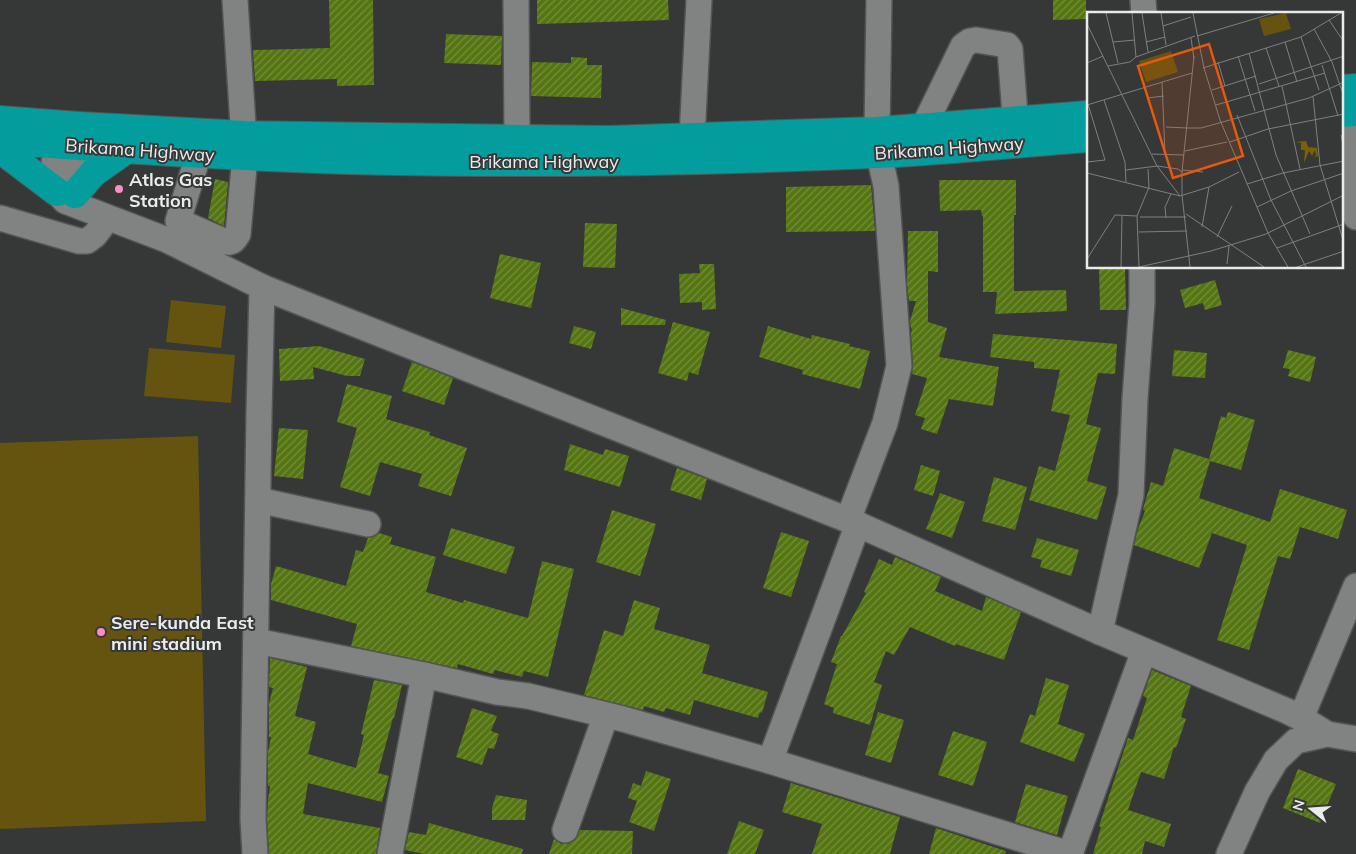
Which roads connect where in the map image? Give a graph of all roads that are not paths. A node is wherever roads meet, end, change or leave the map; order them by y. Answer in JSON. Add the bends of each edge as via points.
{"nodes":[{"id":1,"x":235,"y":0,"type":"edge"},
{"id":2,"x":516,"y":0,"type":"edge"},
{"id":3,"x":699,"y":0,"type":"edge"},
{"id":4,"x":879,"y":0,"type":"edge"},
{"id":5,"x":1356,"y":88,"type":"edge"},
{"id":6,"x":1347,"y":107,"type":"edge"},
{"id":7,"x":1087,"y":115,"type":"edge"},
{"id":8,"x":0,"y":120,"type":"edge"},
{"id":9,"x":923,"y":128,"type":"junction"},
{"id":10,"x":1016,"y":132,"type":"junction"},
{"id":11,"x":67,"y":135,"type":"junction"},
{"id":12,"x":517,"y":138,"type":"junction"},
{"id":13,"x":692,"y":138,"type":"junction"},
{"id":14,"x":1087,"y":138,"type":"edge"},
{"id":15,"x":0,"y":140,"type":"edge"},
{"id":16,"x":878,"y":143,"type":"junction"},
{"id":17,"x":244,"y":145,"type":"junction"},
{"id":18,"x":0,"y":149,"type":"edge"},
{"id":19,"x":127,"y":149,"type":"junction"},
{"id":20,"x":199,"y":153,"type":"junction"},
{"id":21,"x":69,"y":197,"type":"junction"},
{"id":22,"x":1356,"y":217,"type":"edge"},
{"id":23,"x":0,"y":218,"type":"edge"},
{"id":24,"x":108,"y":218,"type":"junction"},
{"id":25,"x":172,"y":230,"type":"junction"},
{"id":26,"x":1142,"y":269,"type":"edge"},
{"id":27,"x":262,"y":288,"type":"junction"},
{"id":28,"x":258,"y":500,"type":"junction"},
{"id":29,"x":853,"y":522,"type":"junction"},
{"id":30,"x":368,"y":524,"type":"dead end"},
{"id":31,"x":1356,"y":586,"type":"edge"},
{"id":32,"x":1100,"y":632,"type":"junction"},
{"id":33,"x":256,"y":641,"type":"junction"},
{"id":34,"x":1144,"y":651,"type":"junction"},
{"id":35,"x":424,"y":675,"type":"junction"},
{"id":36,"x":606,"y":715,"type":"junction"},
{"id":37,"x":1301,"y":718,"type":"junction"},
{"id":38,"x":1327,"y":734,"type":"junction"},
{"id":39,"x":1356,"y":739,"type":"edge"},
{"id":40,"x":770,"y":761,"type":"junction"},
{"id":41,"x":565,"y":830,"type":"dead end"},
{"id":42,"x":255,"y":854,"type":"edge"},
{"id":43,"x":390,"y":854,"type":"edge"},
{"id":44,"x":1070,"y":854,"type":"edge"},
{"id":45,"x":1229,"y":854,"type":"edge"}],
"edges":[{"from":1,"to":17,"type":"street"},
{"from":2,"to":12,"type":"street"},
{"from":3,"to":13,"type":"street"},
{"from":4,"to":16,"type":"street"},
{"from":5,"to":6,"type":"highway"},
{"from":6,"to":22,"type":"street"},
{"from":7,"to":10,"type":"highway","name":"Brikama Highway"},
{"from":8,"to":11,"type":"highway","name":"Brikama Highway"},
{"from":9,"to":10,"type":"highway","name":"Brikama Highway"},
{"from":9,"to":10,"type":"street","via":[[963,46],[976,40],[1007,45],[1010,50]]},
{"from":9,"to":16,"type":"highway","name":"Brikama Highway"},
{"from":10,"to":14,"type":"highway","name":"Brikama Highway"},
{"from":10,"to":16,"type":"highway","name":"Brikama Highway"},
{"from":11,"to":15,"type":"highway","name":"Brikama Highway"},
{"from":11,"to":17,"type":"highway","name":"Brikama Highway"},
{"from":11,"to":19,"type":"highway","name":"Brikama Highway"},
{"from":11,"to":21,"type":"street"},
{"from":12,"to":13,"type":"highway","name":"Brikama Highway"},
{"from":12,"to":17,"type":"highway","name":"Brikama Highway"},
{"from":13,"to":16,"type":"highway","name":"Brikama Highway"},
{"from":16,"to":17,"type":"highway","name":"Brikama Highway","via":[[669,161],[508,162],[369,160]]},
{"from":16,"to":29,"type":"street","via":[[886,186],[899,366],[885,423]]},
{"from":17,"to":20,"type":"highway","name":"Brikama Highway"},
{"from":17,"to":25,"type":"street","via":[[238,234],[234,241]]},
{"from":18,"to":21,"type":"highway"},
{"from":19,"to":20,"type":"highway","name":"Brikama Highway"},
{"from":19,"to":21,"type":"highway","via":[[93,173]]},
{"from":20,"to":25,"type":"street"},
{"from":21,"to":24,"type":"street"},
{"from":23,"to":24,"type":"street","via":[[79,241],[95,235]]},
{"from":24,"to":25,"type":"street"},
{"from":25,"to":27,"type":"street"},
{"from":26,"to":32,"type":"street","via":[[1131,495]]},
{"from":27,"to":28,"type":"street"},
{"from":27,"to":29,"type":"street"},
{"from":28,"to":30,"type":"street"},
{"from":28,"to":33,"type":"street"},
{"from":29,"to":32,"type":"street"},
{"from":29,"to":40,"type":"street"},
{"from":31,"to":37,"type":"street"},
{"from":32,"to":34,"type":"street"},
{"from":33,"to":35,"type":"street"},
{"from":33,"to":42,"type":"street"},
{"from":34,"to":37,"type":"street"},
{"from":34,"to":44,"type":"street"},
{"from":35,"to":36,"type":"street"},
{"from":35,"to":43,"type":"street"},
{"from":36,"to":40,"type":"street"},
{"from":36,"to":41,"type":"street"},
{"from":37,"to":38,"type":"street"},
{"from":38,"to":39,"type":"street"},
{"from":38,"to":45,"type":"street","via":[[1296,741],[1276,760],[1257,792]]},
{"from":40,"to":44,"type":"street"}]}
